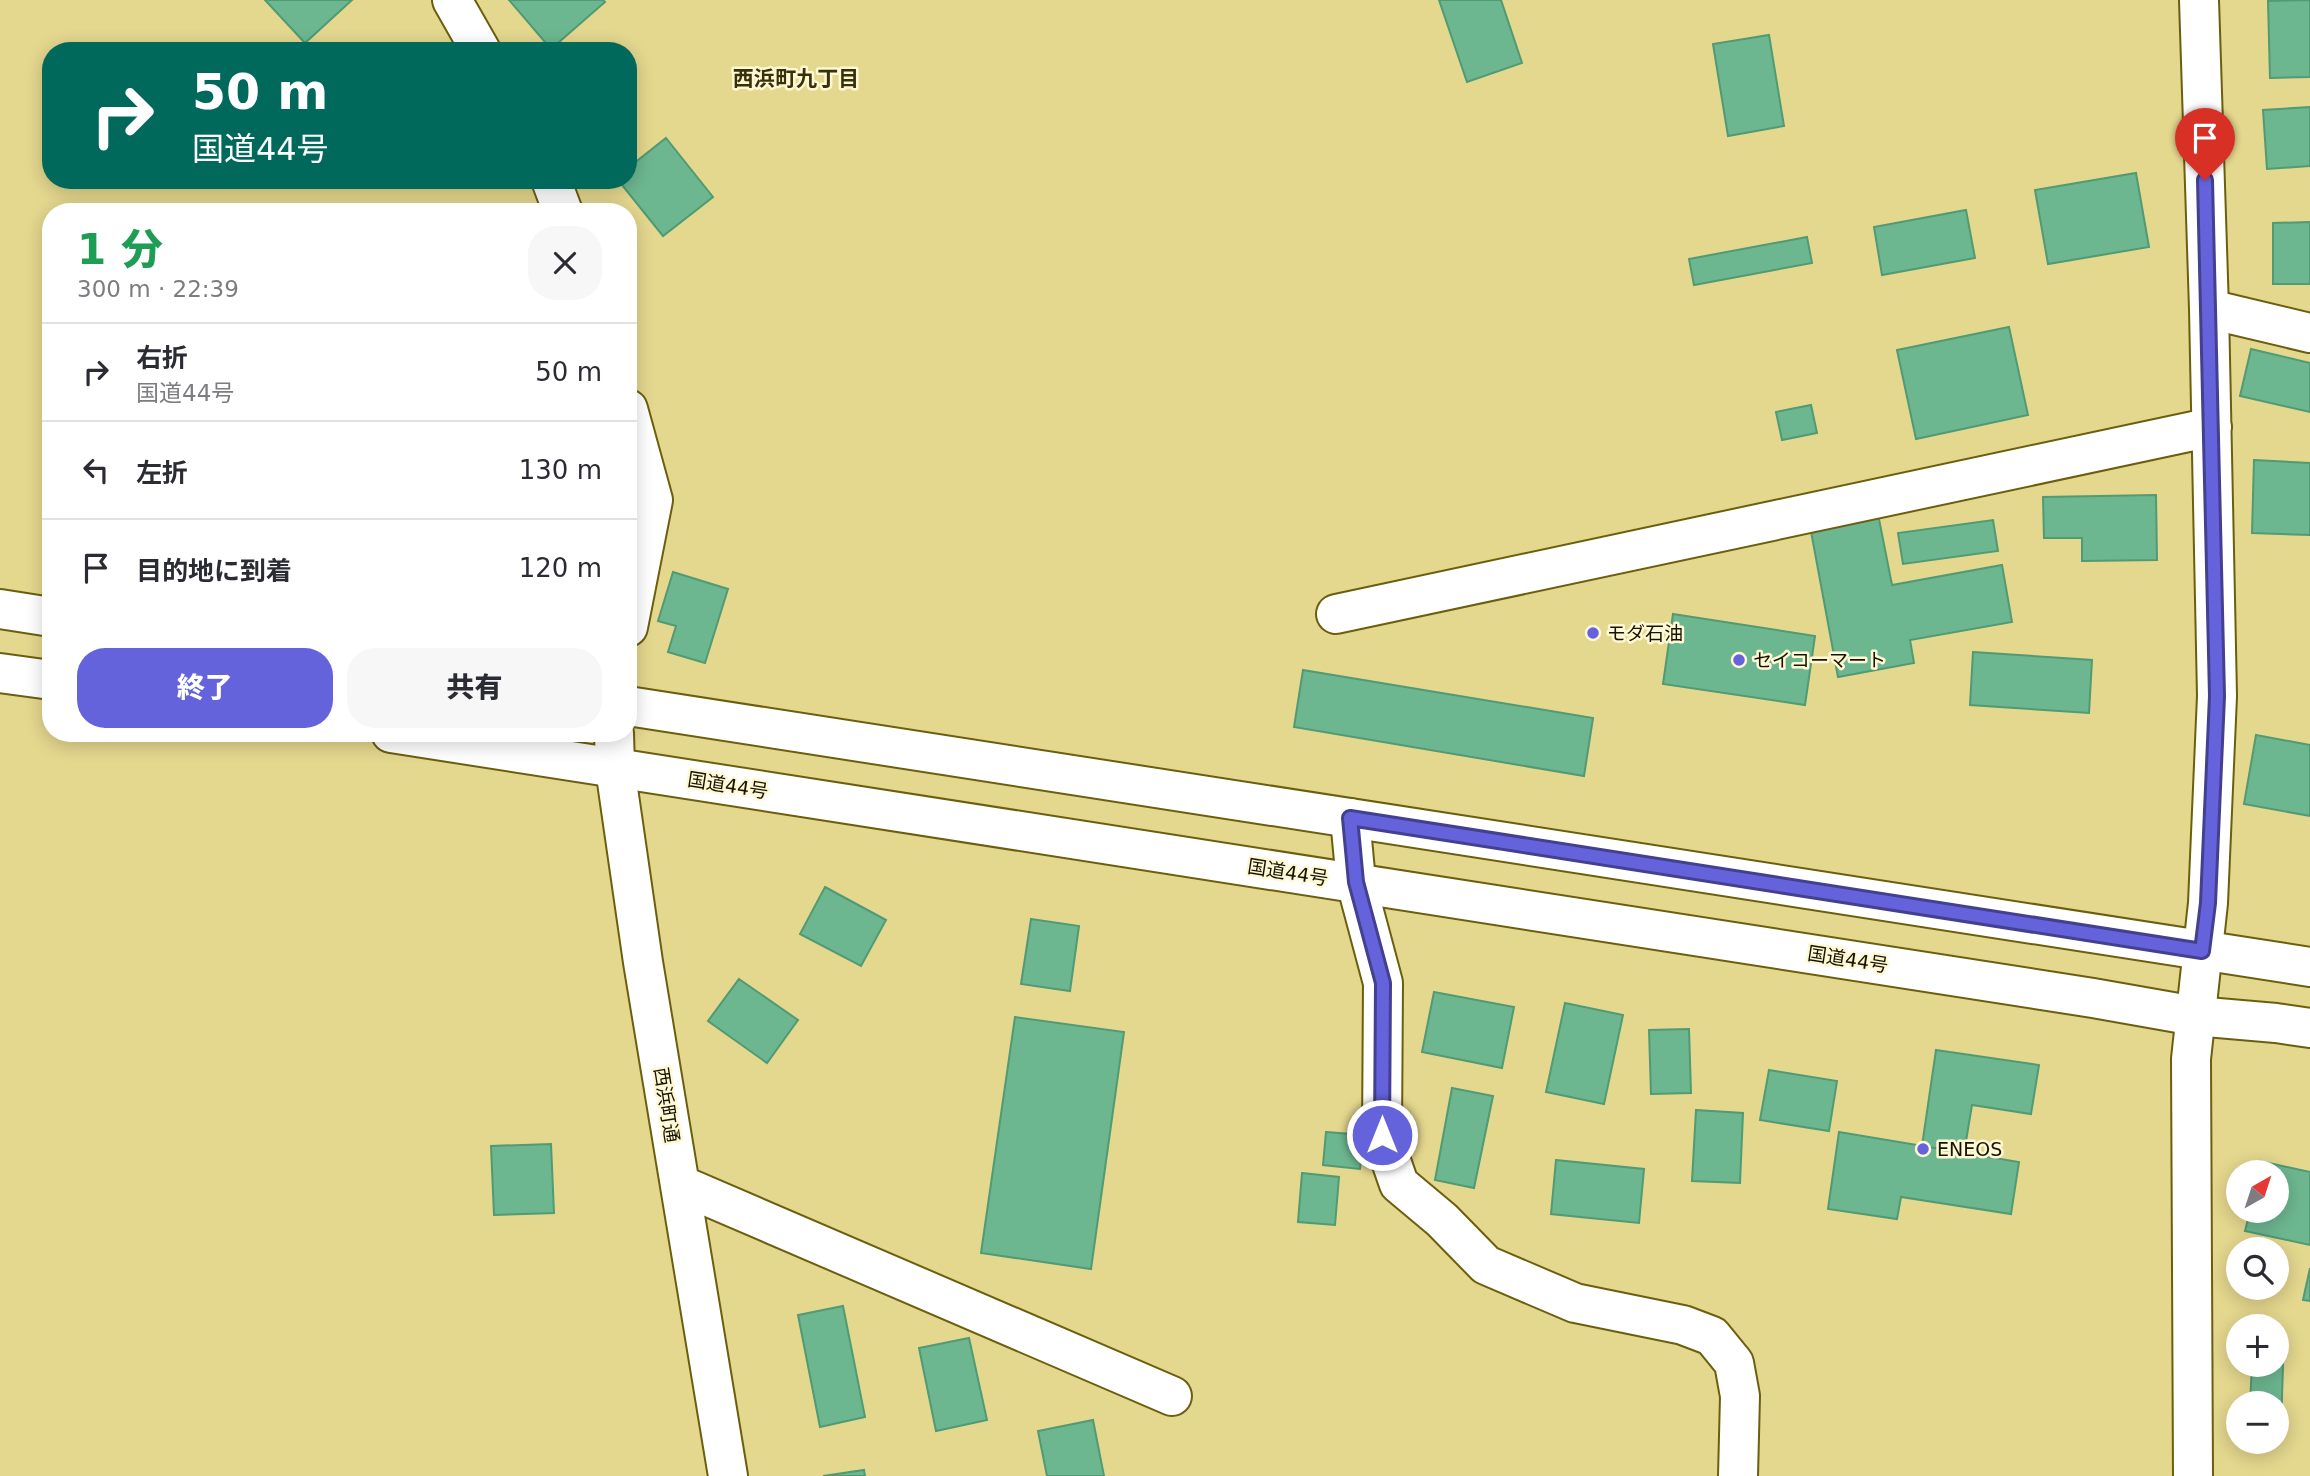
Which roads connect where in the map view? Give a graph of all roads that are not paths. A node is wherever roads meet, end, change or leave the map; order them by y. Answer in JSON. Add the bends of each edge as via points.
{"nodes":[{"id":1,"x":452,"y":0,"type":"edge"},
{"id":2,"x":2199,"y":0,"type":"edge"},
{"id":3,"x":476,"y":42,"type":"edge"},
{"id":4,"x":2209,"y":309,"type":"junction"},
{"id":5,"x":2310,"y":333,"type":"edge"},
{"id":6,"x":2212,"y":427,"type":"junction"},
{"id":7,"x":637,"y":442,"type":"edge"},
{"id":8,"x":637,"y":581,"type":"edge"},
{"id":9,"x":0,"y":609,"type":"edge"},
{"id":10,"x":1336,"y":614,"type":"dead end"},
{"id":11,"x":42,"y":616,"type":"edge"},
{"id":12,"x":0,"y":673,"type":"edge"},
{"id":13,"x":42,"y":679,"type":"edge"},
{"id":14,"x":637,"y":707,"type":"edge"},
{"id":15,"x":502,"y":742,"type":"edge"},
{"id":16,"x":614,"y":751,"type":"edge"},
{"id":17,"x":1350,"y":818,"type":"junction"},
{"id":18,"x":1356,"y":882,"type":"junction"},
{"id":19,"x":2202,"y":951,"type":"junction"},
{"id":20,"x":2310,"y":967,"type":"edge"},
{"id":21,"x":2195,"y":1016,"type":"junction"},
{"id":22,"x":2310,"y":1028,"type":"edge"},
{"id":23,"x":681,"y":1185,"type":"junction"},
{"id":24,"x":1172,"y":1396,"type":"dead end"},
{"id":25,"x":728,"y":1476,"type":"edge"},
{"id":26,"x":1738,"y":1476,"type":"edge"},
{"id":27,"x":2193,"y":1476,"type":"edge"}],
"edges":[{"from":1,"to":3,"type":"main road"},
{"from":2,"to":4,"type":"main road"},
{"from":4,"to":5,"type":"main road"},
{"from":4,"to":6,"type":"main road"},
{"from":6,"to":10,"type":"main road"},
{"from":6,"to":19,"type":"main road","via":[[2217,696]]},
{"from":7,"to":8,"type":"main road","via":[[653,500]]},
{"from":9,"to":11,"type":"main road"},
{"from":12,"to":13,"type":"main road"},
{"from":14,"to":17,"type":"main road"},
{"from":15,"to":16,"type":"main road","name":"国道44号"},
{"from":16,"to":18,"type":"main road","name":"国道44号"},
{"from":16,"to":23,"type":"main road","name":"西浜町通","via":[[643,962]]},
{"from":17,"to":18,"type":"main road"},
{"from":17,"to":19,"type":"main road"},
{"from":18,"to":21,"type":"main road","name":"国道44号"},
{"from":18,"to":26,"type":"main road","via":[[1383,983],[1382,1135],[1399,1184],[1486,1265],[1575,1303],[1683,1325],[1712,1336],[1734,1363],[1740,1396]]},
{"from":19,"to":20,"type":"main road"},
{"from":19,"to":21,"type":"main road"},
{"from":21,"to":22,"type":"main road","name":"国道44号"},
{"from":21,"to":27,"type":"main road","via":[[2191,1059]]},
{"from":23,"to":24,"type":"main road"},
{"from":23,"to":25,"type":"main road","name":"西浜町通"}]}
